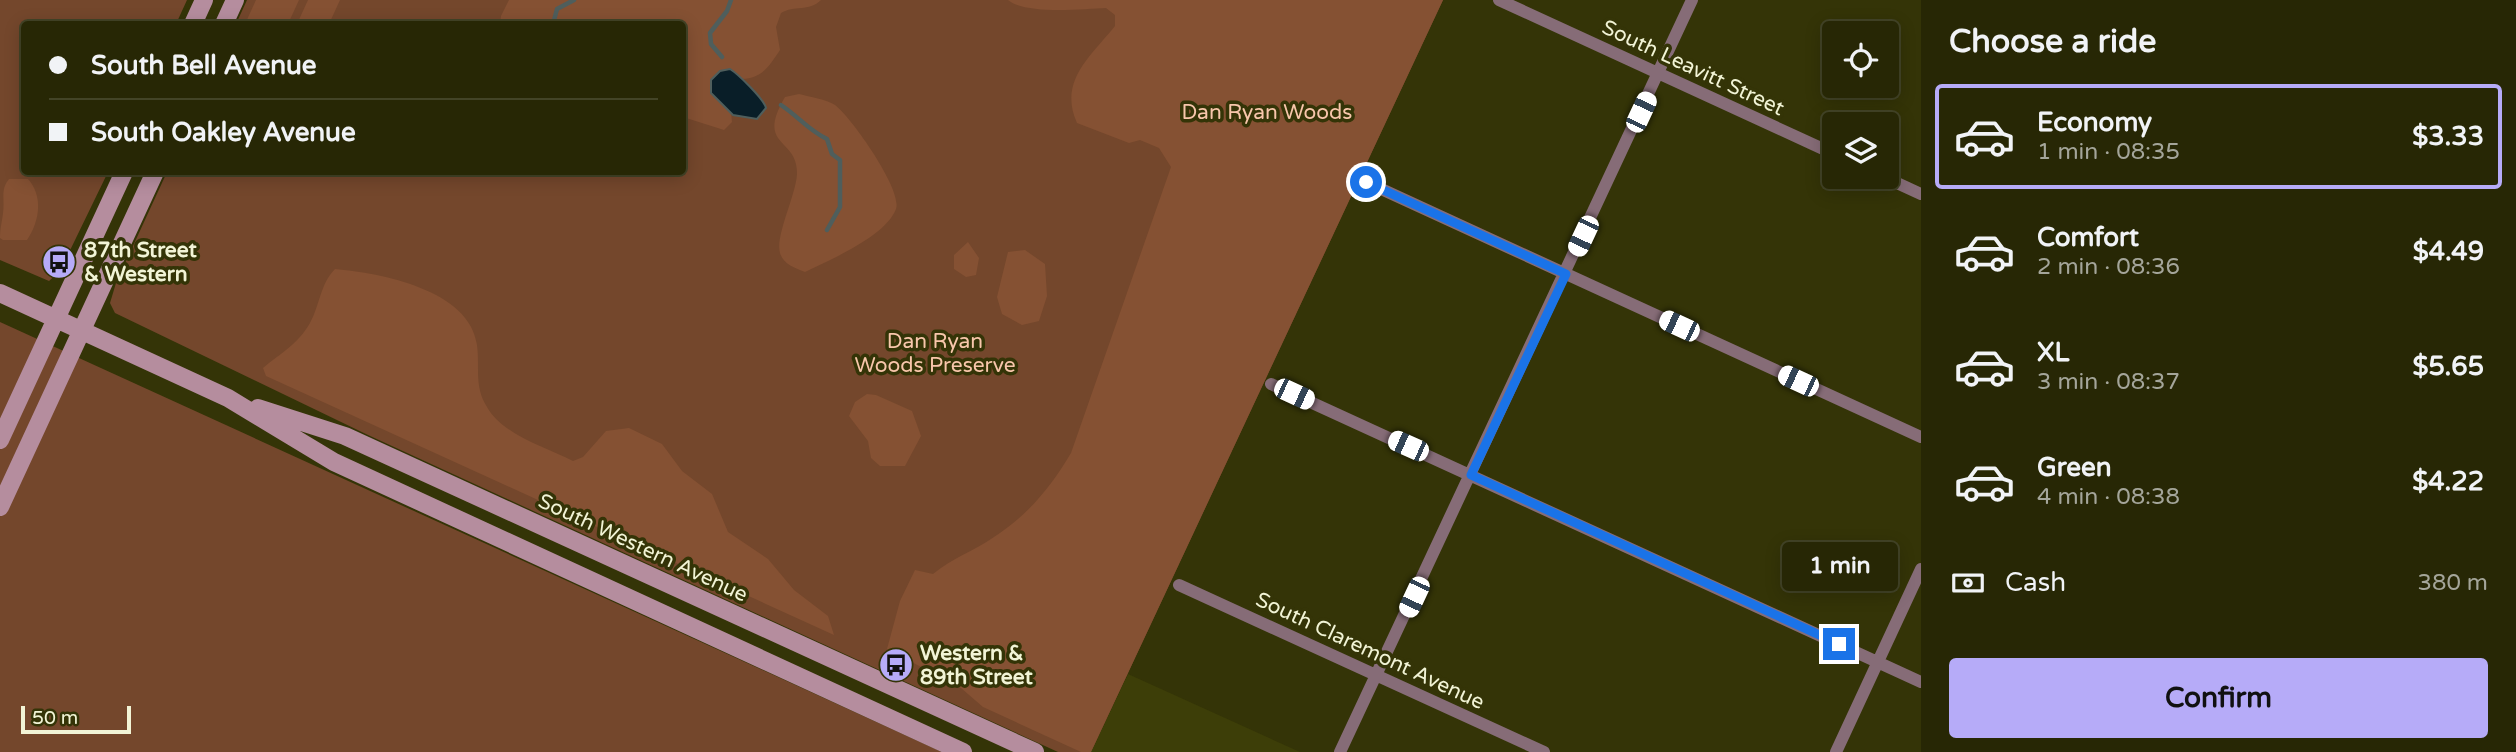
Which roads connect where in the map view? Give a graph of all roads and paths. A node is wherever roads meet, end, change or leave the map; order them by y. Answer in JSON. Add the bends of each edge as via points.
{"nodes":[{"id":1,"x":204,"y":0,"type":"edge"},
{"id":2,"x":235,"y":0,"type":"edge"},
{"id":3,"x":1499,"y":0,"type":"edge"},
{"id":4,"x":1692,"y":0,"type":"edge"},
{"id":5,"x":194,"y":21,"type":"edge"},
{"id":6,"x":224,"y":21,"type":"edge"},
{"id":7,"x":1658,"y":73,"type":"junction"},
{"id":8,"x":1822,"y":148,"type":"edge"},
{"id":9,"x":123,"y":175,"type":"edge"},
{"id":10,"x":155,"y":175,"type":"edge"},
{"id":11,"x":1366,"y":182,"type":"dead end"},
{"id":12,"x":1899,"y":184,"type":"edge"},
{"id":13,"x":1921,"y":194,"type":"edge"},
{"id":14,"x":1566,"y":274,"type":"junction"},
{"id":15,"x":0,"y":293,"type":"edge"},
{"id":16,"x":56,"y":319,"type":"junction"},
{"id":17,"x":82,"y":331,"type":"junction"},
{"id":18,"x":1271,"y":384,"type":"dead end"},
{"id":19,"x":228,"y":398,"type":"junction"},
{"id":20,"x":1921,"y":437,"type":"edge"},
{"id":21,"x":0,"y":440,"type":"edge"},
{"id":22,"x":1471,"y":475,"type":"junction"},
{"id":23,"x":0,"y":508,"type":"edge"},
{"id":24,"x":1921,"y":569,"type":"edge"},
{"id":25,"x":1179,"y":584,"type":"dead end"},
{"id":26,"x":1878,"y":662,"type":"junction"},
{"id":27,"x":1377,"y":675,"type":"junction"},
{"id":28,"x":1921,"y":682,"type":"edge"},
{"id":29,"x":963,"y":752,"type":"edge"},
{"id":30,"x":1035,"y":752,"type":"edge"},
{"id":31,"x":1340,"y":752,"type":"edge"},
{"id":32,"x":1544,"y":752,"type":"edge"},
{"id":33,"x":1836,"y":752,"type":"edge"}],
"edges":[{"from":1,"to":5,"type":"main road"},
{"from":2,"to":6,"type":"main road"},
{"from":3,"to":7,"type":"street","name":"South Leavitt Street"},
{"from":4,"to":7,"type":"street"},
{"from":7,"to":8,"type":"street","name":"South Leavitt Street"},
{"from":7,"to":14,"type":"street"},
{"from":9,"to":16,"type":"main road"},
{"from":10,"to":17,"type":"main road"},
{"from":11,"to":14,"type":"street"},
{"from":12,"to":13,"type":"street"},
{"from":14,"to":20,"type":"street"},
{"from":14,"to":22,"type":"street"},
{"from":15,"to":16,"type":"main road","name":"South Western Avenue"},
{"from":16,"to":17,"type":"main road","name":"South Western Avenue"},
{"from":16,"to":21,"type":"main road"},
{"from":17,"to":19,"type":"main road","name":"South Western Avenue"},
{"from":17,"to":23,"type":"main road"},
{"from":18,"to":22,"type":"street"},
{"from":19,"to":29,"type":"main road","name":"South Western Avenue","via":[[334,463]]},
{"from":19,"to":30,"type":"main road","name":"South Western Avenue","via":[[345,436]]},
{"from":22,"to":26,"type":"street"},
{"from":22,"to":27,"type":"street"},
{"from":24,"to":26,"type":"street"},
{"from":25,"to":27,"type":"street","name":"South Claremont Avenue"},
{"from":26,"to":28,"type":"street"},
{"from":26,"to":33,"type":"street"},
{"from":27,"to":31,"type":"street"},
{"from":27,"to":32,"type":"street","name":"South Claremont Avenue"}]}
